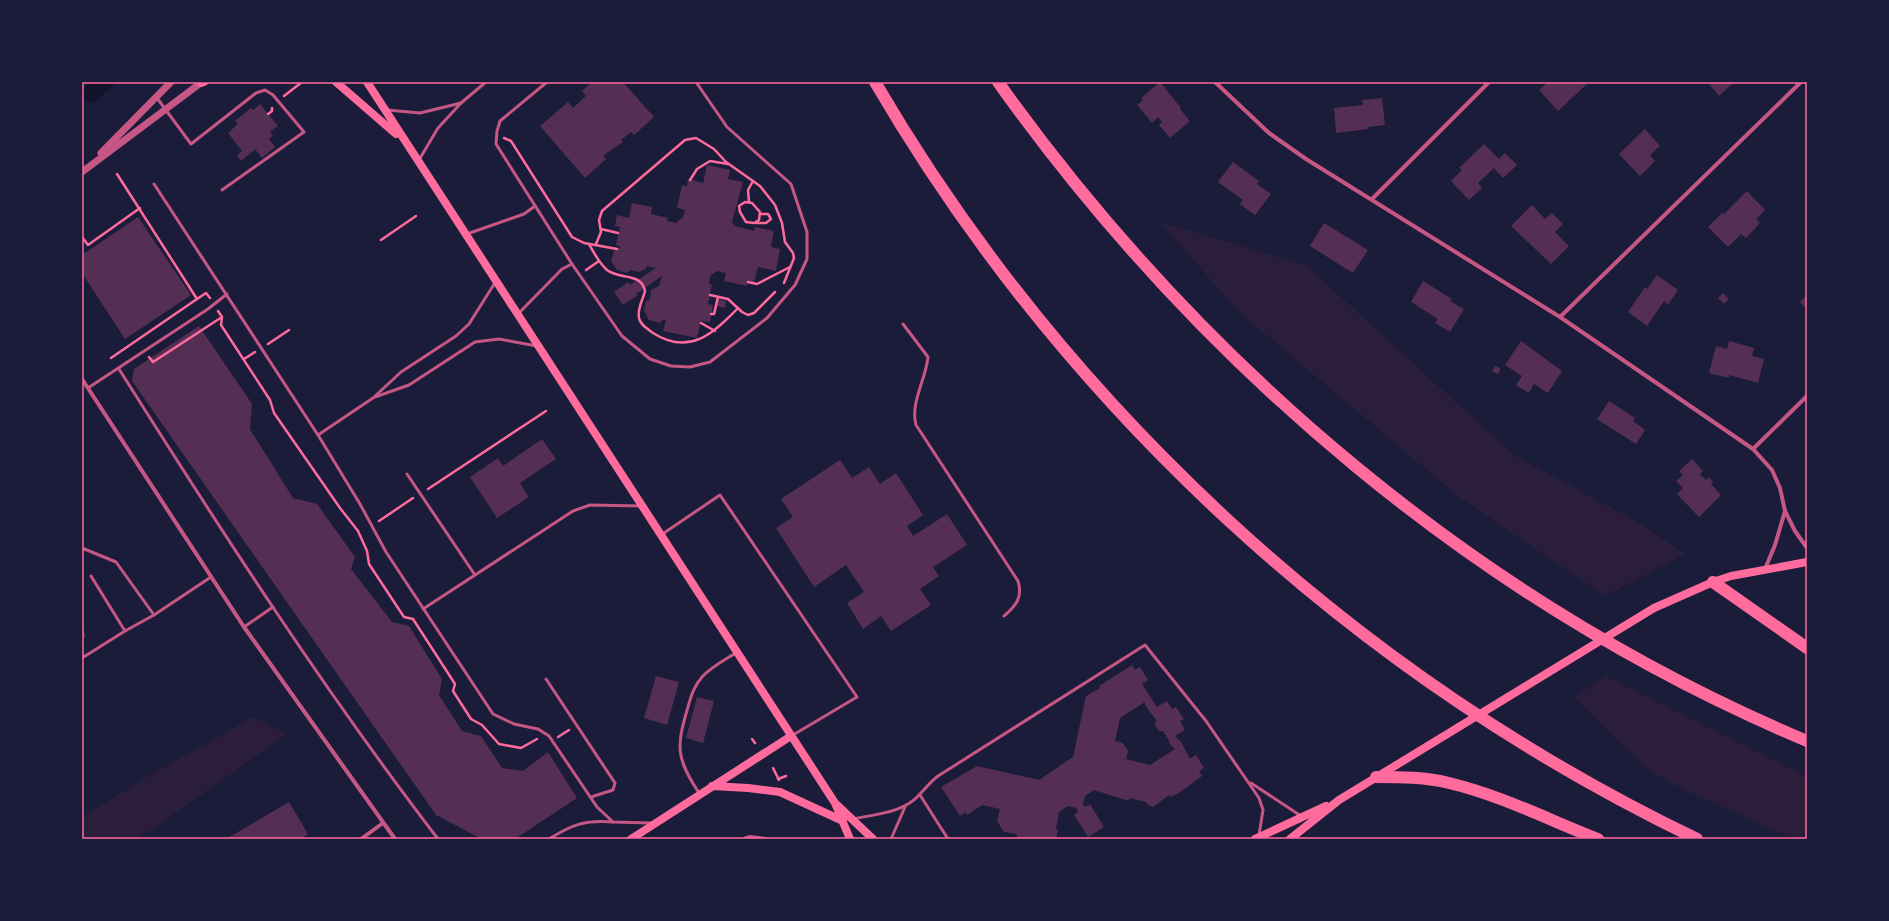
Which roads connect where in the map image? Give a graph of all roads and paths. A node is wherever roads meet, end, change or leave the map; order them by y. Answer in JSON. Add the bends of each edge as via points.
{"nodes":[{"id":1,"x":170,"y":82,"type":"edge"},
{"id":2,"x":202,"y":82,"type":"edge"},
{"id":3,"x":336,"y":82,"type":"edge"},
{"id":4,"x":367,"y":82,"type":"edge"},
{"id":5,"x":486,"y":82,"type":"edge"},
{"id":6,"x":547,"y":82,"type":"edge"},
{"id":7,"x":696,"y":82,"type":"edge"},
{"id":8,"x":875,"y":82,"type":"edge"},
{"id":9,"x":998,"y":82,"type":"edge"},
{"id":10,"x":1216,"y":82,"type":"edge"},
{"id":11,"x":1489,"y":82,"type":"edge"},
{"id":12,"x":1801,"y":82,"type":"edge"},
{"id":13,"x":156,"y":97,"type":"junction"},
{"id":14,"x":461,"y":103,"type":"junction"},
{"id":15,"x":165,"y":109,"type":"junction"},
{"id":16,"x":384,"y":110,"type":"junction"},
{"id":17,"x":496,"y":135,"type":"junction"},
{"id":18,"x":403,"y":139,"type":"junction"},
{"id":19,"x":418,"y":162,"type":"junction"},
{"id":20,"x":728,"y":164,"type":"junction"},
{"id":21,"x":83,"y":171,"type":"edge"},
{"id":22,"x":117,"y":174,"type":"dead end"},
{"id":23,"x":690,"y":180,"type":"dead end"},
{"id":24,"x":753,"y":181,"type":"junction"},
{"id":25,"x":154,"y":184,"type":"dead end"},
{"id":26,"x":222,"y":190,"type":"dead end"},
{"id":27,"x":1372,"y":199,"type":"junction"},
{"id":28,"x":749,"y":202,"type":"junction"},
{"id":29,"x":535,"y":206,"type":"junction"},
{"id":30,"x":140,"y":208,"type":"junction"},
{"id":31,"x":761,"y":214,"type":"junction"},
{"id":32,"x":416,"y":216,"type":"dead end"},
{"id":33,"x":747,"y":223,"type":"junction"},
{"id":34,"x":755,"y":223,"type":"junction"},
{"id":35,"x":601,"y":229,"type":"junction"},
{"id":36,"x":746,"y":229,"type":"dead end"},
{"id":37,"x":618,"y":232,"type":"dead end"},
{"id":38,"x":466,"y":234,"type":"junction"},
{"id":39,"x":82,"y":237,"type":"edge"},
{"id":40,"x":381,"y":240,"type":"dead end"},
{"id":41,"x":589,"y":244,"type":"junction"},
{"id":42,"x":596,"y":244,"type":"junction"},
{"id":43,"x":617,"y":249,"type":"dead end"},
{"id":44,"x":599,"y":260,"type":"junction"},
{"id":45,"x":572,"y":264,"type":"junction"},
{"id":46,"x":790,"y":267,"type":"junction"},
{"id":47,"x":579,"y":275,"type":"junction"},
{"id":48,"x":496,"y":281,"type":"junction"},
{"id":49,"x":748,"y":282,"type":"dead end"},
{"id":50,"x":226,"y":294,"type":"junction"},
{"id":51,"x":710,"y":295,"type":"dead end"},
{"id":52,"x":718,"y":297,"type":"junction"},
{"id":53,"x":197,"y":299,"type":"junction"},
{"id":54,"x":214,"y":304,"type":"junction"},
{"id":55,"x":738,"y":308,"type":"junction"},
{"id":56,"x":518,"y":314,"type":"junction"},
{"id":57,"x":711,"y":314,"type":"dead end"},
{"id":58,"x":222,"y":317,"type":"junction"},
{"id":59,"x":1560,"y":317,"type":"junction"},
{"id":60,"x":701,"y":323,"type":"dead end"},
{"id":61,"x":903,"y":324,"type":"dead end"},
{"id":62,"x":715,"y":331,"type":"junction"},
{"id":63,"x":138,"y":340,"type":"junction"},
{"id":64,"x":539,"y":346,"type":"junction"},
{"id":65,"x":144,"y":351,"type":"junction"},
{"id":66,"x":111,"y":358,"type":"dead end"},
{"id":67,"x":119,"y":369,"type":"junction"},
{"id":68,"x":82,"y":380,"type":"edge"},
{"id":69,"x":88,"y":388,"type":"junction"},
{"id":70,"x":1807,"y":396,"type":"edge"},
{"id":71,"x":373,"y":398,"type":"junction"},
{"id":72,"x":546,"y":412,"type":"dead end"},
{"id":73,"x":318,"y":435,"type":"junction"},
{"id":74,"x":1753,"y":449,"type":"junction"},
{"id":75,"x":407,"y":474,"type":"dead end"},
{"id":76,"x":420,"y":493,"type":"junction"},
{"id":77,"x":641,"y":506,"type":"junction"},
{"id":78,"x":1785,"y":511,"type":"junction"},
{"id":79,"x":372,"y":525,"type":"junction"},
{"id":80,"x":358,"y":531,"type":"junction"},
{"id":81,"x":661,"y":535,"type":"junction"},
{"id":82,"x":82,"y":548,"type":"edge"},
{"id":83,"x":1807,"y":548,"type":"edge"},
{"id":84,"x":1807,"y":562,"type":"edge"},
{"id":85,"x":1765,"y":569,"type":"junction"},
{"id":86,"x":475,"y":575,"type":"junction"},
{"id":87,"x":91,"y":576,"type":"dead end"},
{"id":88,"x":211,"y":577,"type":"junction"},
{"id":89,"x":1713,"y":582,"type":"junction"},
{"id":90,"x":273,"y":607,"type":"junction"},
{"id":91,"x":423,"y":609,"type":"junction"},
{"id":92,"x":154,"y":615,"type":"junction"},
{"id":93,"x":1004,"y":616,"type":"dead end"},
{"id":94,"x":244,"y":627,"type":"junction"},
{"id":95,"x":125,"y":631,"type":"junction"},
{"id":96,"x":1807,"y":648,"type":"edge"},
{"id":97,"x":737,"y":652,"type":"junction"},
{"id":98,"x":82,"y":658,"type":"edge"},
{"id":99,"x":546,"y":679,"type":"dead end"},
{"id":100,"x":576,"y":725,"type":"junction"},
{"id":101,"x":791,"y":736,"type":"junction"},
{"id":102,"x":752,"y":738,"type":"dead end"},
{"id":103,"x":553,"y":740,"type":"junction"},
{"id":104,"x":1807,"y":741,"type":"edge"},
{"id":105,"x":755,"y":743,"type":"dead end"},
{"id":106,"x":773,"y":768,"type":"dead end"},
{"id":107,"x":786,"y":776,"type":"dead end"},
{"id":108,"x":1376,"y":777,"type":"junction"},
{"id":109,"x":778,"y":779,"type":"junction"},
{"id":110,"x":1249,"y":782,"type":"junction"},
{"id":111,"x":712,"y":786,"type":"junction"},
{"id":112,"x":782,"y":786,"type":"dead end"},
{"id":113,"x":700,"y":794,"type":"junction"},
{"id":114,"x":920,"y":795,"type":"junction"},
{"id":115,"x":591,"y":797,"type":"junction"},
{"id":116,"x":1339,"y":800,"type":"junction"},
{"id":117,"x":835,"y":803,"type":"junction"},
{"id":118,"x":905,"y":807,"type":"junction"},
{"id":119,"x":1303,"y":817,"type":"junction"},
{"id":120,"x":853,"y":819,"type":"junction"},
{"id":121,"x":843,"y":821,"type":"junction"},
{"id":122,"x":613,"y":822,"type":"junction"},
{"id":123,"x":384,"y":823,"type":"junction"},
{"id":124,"x":657,"y":823,"type":"junction"},
{"id":125,"x":1257,"y":838,"type":"edge"},
{"id":126,"x":361,"y":839,"type":"edge"},
{"id":127,"x":395,"y":839,"type":"edge"},
{"id":128,"x":438,"y":839,"type":"edge"},
{"id":129,"x":549,"y":839,"type":"edge"},
{"id":130,"x":632,"y":839,"type":"edge"},
{"id":131,"x":744,"y":839,"type":"edge"},
{"id":132,"x":765,"y":839,"type":"edge"},
{"id":133,"x":850,"y":839,"type":"edge"},
{"id":134,"x":874,"y":839,"type":"edge"},
{"id":135,"x":891,"y":839,"type":"edge"},
{"id":136,"x":948,"y":839,"type":"edge"},
{"id":137,"x":1290,"y":839,"type":"edge"},
{"id":138,"x":1598,"y":839,"type":"edge"},
{"id":139,"x":1697,"y":839,"type":"edge"}],
"edges":[{"from":1,"to":13,"type":"street"},
{"from":2,"to":15,"type":"street"},
{"from":3,"to":18,"type":"main road"},
{"from":4,"to":16,"type":"main road"},
{"from":5,"to":14,"type":"lane"},
{"from":6,"to":17,"type":"lane","via":[[500,121]]},
{"from":7,"to":47,"type":"lane","via":[[727,127],[791,184],[807,232],[807,259],[795,285],[767,318],[710,362],[690,367],[671,366],[650,359],[636,348],[622,336]]},
{"from":8,"to":139,"type":"highway","via":[[925,163],[1022,297],[1129,422],[1187,482],[1258,548],[1374,644],[1440,691],[1587,782]]},
{"from":9,"to":104,"type":"highway","via":[[1073,182],[1126,246],[1180,305],[1240,365],[1362,472],[1495,570],[1565,616],[1715,699]]},
{"from":10,"to":27,"type":"street","via":[[1275,138]]},
{"from":11,"to":27,"type":"street"},
{"from":12,"to":59,"type":"street"},
{"from":13,"to":15,"type":"lane"},
{"from":13,"to":21,"type":"street"},
{"from":14,"to":16,"type":"lane","via":[[420,113]]},
{"from":14,"to":19,"type":"lane","via":[[438,128]]},
{"from":15,"to":21,"type":"street"},
{"from":15,"to":26,"type":"lane","via":[[190,144],[256,93],[265,90],[304,132]]},
{"from":16,"to":18,"type":"main road"},
{"from":17,"to":29,"type":"lane","via":[[496,144]]},
{"from":17,"to":41,"type":"path","via":[[511,141],[572,237],[578,242]]},
{"from":18,"to":19,"type":"main road"},
{"from":19,"to":38,"type":"main road"},
{"from":20,"to":23,"type":"path","via":[[710,162],[697,169]]},
{"from":20,"to":24,"type":"path"},
{"from":20,"to":35,"type":"path","via":[[700,139],[686,139],[603,209],[599,219]]},
{"from":22,"to":30,"type":"path"},
{"from":24,"to":28,"type":"path","via":[[748,190]]},
{"from":24,"to":46,"type":"path","via":[[775,205],[782,223],[784,242],[794,254]]},
{"from":25,"to":50,"type":"lane"},
{"from":27,"to":59,"type":"street"},
{"from":28,"to":31,"type":"path"},
{"from":28,"to":33,"type":"path","via":[[737,206]]},
{"from":29,"to":38,"type":"lane","via":[[524,214]]},
{"from":29,"to":45,"type":"lane"},
{"from":30,"to":39,"type":"path","via":[[88,245]]},
{"from":30,"to":53,"type":"path","via":[[146,223]]},
{"from":31,"to":34,"type":"path"},
{"from":31,"to":34,"type":"path","via":[[768,214],[771,219],[766,223]]},
{"from":32,"to":40,"type":"path"},
{"from":33,"to":34,"type":"path"},
{"from":33,"to":36,"type":"path"},
{"from":35,"to":37,"type":"path"},
{"from":35,"to":42,"type":"path"},
{"from":38,"to":48,"type":"main road"},
{"from":41,"to":42,"type":"path"},
{"from":41,"to":44,"type":"path"},
{"from":42,"to":43,"type":"path"},
{"from":44,"to":47,"type":"path"},
{"from":44,"to":62,"type":"path","via":[[608,270],[622,277],[638,280],[645,291],[640,303],[639,320],[654,334],[681,342],[695,341]]},
{"from":45,"to":47,"type":"lane"},
{"from":45,"to":56,"type":"lane","via":[[562,269]]},
{"from":46,"to":49,"type":"path","via":[[757,284]]},
{"from":46,"to":55,"type":"path","via":[[781,287],[751,314],[744,314]]},
{"from":48,"to":56,"type":"main road"},
{"from":48,"to":71,"type":"lane","via":[[469,324],[456,336],[401,372]]},
{"from":50,"to":54,"type":"lane"},
{"from":50,"to":73,"type":"lane"},
{"from":51,"to":52,"type":"path"},
{"from":52,"to":55,"type":"path","via":[[728,299]]},
{"from":52,"to":57,"type":"path","via":[[714,314]]},
{"from":53,"to":54,"type":"path","via":[[206,293]]},
{"from":53,"to":63,"type":"path"},
{"from":54,"to":58,"type":"path"},
{"from":54,"to":65,"type":"lane"},
{"from":55,"to":62,"type":"path"},
{"from":56,"to":64,"type":"main road"},
{"from":58,"to":65,"type":"path","via":[[153,362]]},
{"from":58,"to":80,"type":"path","via":[[221,325],[270,400],[274,413]]},
{"from":59,"to":74,"type":"street"},
{"from":60,"to":62,"type":"path"},
{"from":61,"to":93,"type":"lane","via":[[928,357],[927,370],[914,412],[916,425],[1018,581],[1021,590],[1019,599]]},
{"from":63,"to":65,"type":"path"},
{"from":63,"to":66,"type":"path"},
{"from":64,"to":71,"type":"lane","via":[[499,339],[475,342],[409,385]]},
{"from":64,"to":77,"type":"main road"},
{"from":65,"to":67,"type":"lane"},
{"from":67,"to":69,"type":"lane"},
{"from":67,"to":90,"type":"lane"},
{"from":68,"to":69,"type":"street"},
{"from":69,"to":88,"type":"street"},
{"from":70,"to":74,"type":"street"},
{"from":71,"to":73,"type":"lane"},
{"from":72,"to":76,"type":"path"},
{"from":73,"to":79,"type":"lane"},
{"from":74,"to":78,"type":"street","via":[[1775,475],[1784,499]]},
{"from":75,"to":76,"type":"lane"},
{"from":76,"to":79,"type":"path"},
{"from":76,"to":86,"type":"lane"},
{"from":77,"to":81,"type":"main road"},
{"from":77,"to":86,"type":"lane","via":[[590,505],[561,518]]},
{"from":78,"to":83,"type":"street"},
{"from":78,"to":85,"type":"street","via":[[1776,545]]},
{"from":79,"to":80,"type":"path"},
{"from":79,"to":91,"type":"lane","via":[[386,552]]},
{"from":80,"to":103,"type":"path","via":[[367,551],[369,564],[404,617],[413,619],[430,642],[455,684],[453,691],[471,719],[482,725],[499,744],[521,748],[538,739],[546,745]]},
{"from":81,"to":97,"type":"main road"},
{"from":81,"to":101,"type":"lane","via":[[720,495],[857,697]]},
{"from":82,"to":92,"type":"lane","via":[[116,562]]},
{"from":84,"to":85,"type":"main road"},
{"from":85,"to":89,"type":"main road"},
{"from":86,"to":91,"type":"lane"},
{"from":87,"to":95,"type":"lane"},
{"from":88,"to":92,"type":"lane"},
{"from":88,"to":94,"type":"street"},
{"from":89,"to":96,"type":"highway"},
{"from":89,"to":108,"type":"main road","via":[[1638,616]]},
{"from":90,"to":94,"type":"lane"},
{"from":90,"to":128,"type":"lane","via":[[348,718]]},
{"from":91,"to":103,"type":"lane","via":[[493,714],[514,724],[538,729]]},
{"from":92,"to":95,"type":"lane"},
{"from":94,"to":123,"type":"street"},
{"from":95,"to":98,"type":"lane"},
{"from":97,"to":101,"type":"main road"},
{"from":97,"to":113,"type":"lane","via":[[700,678],[693,690],[680,734],[679,746],[684,767]]},
{"from":99,"to":100,"type":"lane"},
{"from":100,"to":103,"type":"path"},
{"from":100,"to":115,"type":"lane","via":[[615,783],[613,790]]},
{"from":101,"to":111,"type":"main road"},
{"from":101,"to":117,"type":"main road"},
{"from":102,"to":105,"type":"path"},
{"from":103,"to":115,"type":"lane"},
{"from":106,"to":109,"type":"path"},
{"from":107,"to":109,"type":"path"},
{"from":108,"to":116,"type":"main road"},
{"from":108,"to":138,"type":"highway","via":[[1449,782],[1481,792]]},
{"from":109,"to":112,"type":"path"},
{"from":110,"to":114,"type":"lane","via":[[1206,721],[1145,645],[938,776]]},
{"from":110,"to":119,"type":"lane"},
{"from":110,"to":125,"type":"lane","via":[[1263,810]]},
{"from":111,"to":113,"type":"main road"},
{"from":111,"to":121,"type":"main road","via":[[780,792]]},
{"from":113,"to":124,"type":"main road"},
{"from":114,"to":118,"type":"lane"},
{"from":114,"to":136,"type":"lane"},
{"from":115,"to":122,"type":"lane"},
{"from":116,"to":119,"type":"main road"},
{"from":116,"to":137,"type":"main road"},
{"from":117,"to":120,"type":"main road"},
{"from":117,"to":121,"type":"main road"},
{"from":118,"to":120,"type":"lane"},
{"from":118,"to":135,"type":"lane"},
{"from":119,"to":125,"type":"main road"},
{"from":120,"to":134,"type":"main road"},
{"from":121,"to":133,"type":"main road"},
{"from":122,"to":124,"type":"lane"},
{"from":122,"to":129,"type":"lane","via":[[583,822],[566,828]]},
{"from":123,"to":126,"type":"street"},
{"from":123,"to":127,"type":"street"},
{"from":124,"to":130,"type":"main road"},
{"from":131,"to":132,"type":"street"}]}
